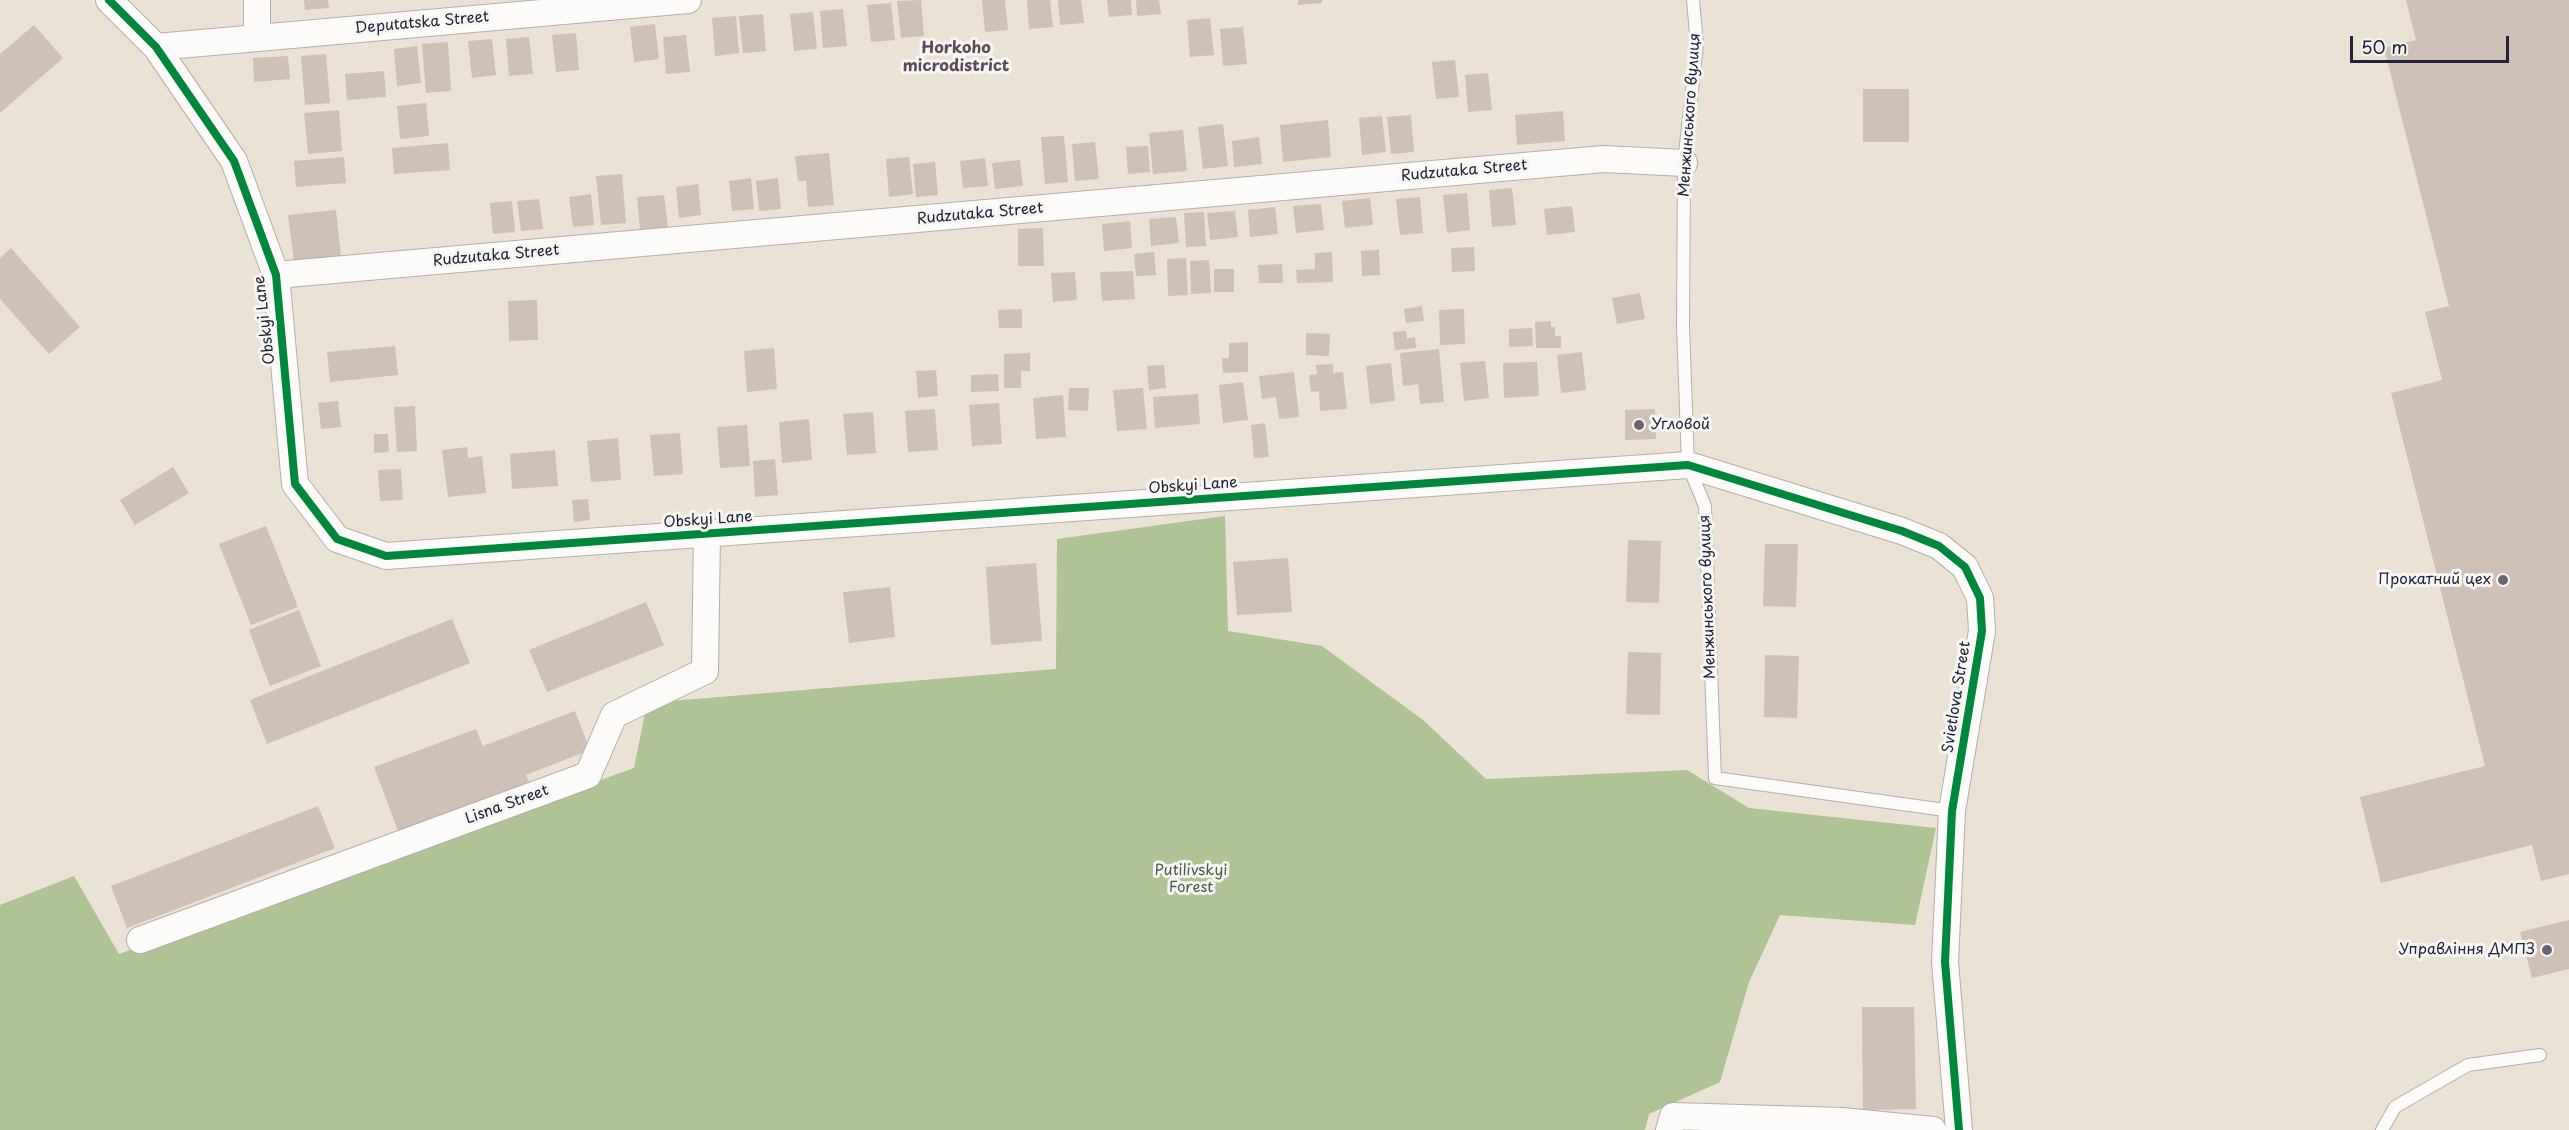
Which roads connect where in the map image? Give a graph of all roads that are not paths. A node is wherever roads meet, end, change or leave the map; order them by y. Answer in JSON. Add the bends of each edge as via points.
{"nodes":[{"id":1,"x":109,"y":0,"type":"edge"},
{"id":2,"x":257,"y":0,"type":"edge"},
{"id":3,"x":688,"y":0,"type":"edge"},
{"id":4,"x":1693,"y":0,"type":"edge"},
{"id":5,"x":257,"y":37,"type":"junction"},
{"id":6,"x":156,"y":47,"type":"junction"},
{"id":7,"x":1684,"y":163,"type":"junction"},
{"id":8,"x":276,"y":275,"type":"junction"},
{"id":9,"x":1688,"y":465,"type":"junction"},
{"id":10,"x":707,"y":534,"type":"junction"},
{"id":11,"x":1952,"y":811,"type":"junction"},
{"id":12,"x":140,"y":940,"type":"dead end"},
{"id":13,"x":2540,"y":1055,"type":"dead end"},
{"id":14,"x":1842,"y":1126,"type":"edge"},
{"id":15,"x":1670,"y":1130,"type":"edge"},
{"id":16,"x":1933,"y":1130,"type":"edge"},
{"id":17,"x":1959,"y":1130,"type":"edge"},
{"id":18,"x":2382,"y":1130,"type":"edge"}],
"edges":[{"from":1,"to":6,"type":"street","name":"Obskyi Lane"},
{"from":2,"to":5,"type":"street"},
{"from":3,"to":5,"type":"street","name":"Deputatska Street"},
{"from":4,"to":7,"type":"lane","name":"Менжинського вулиця","via":[[1697,45]]},
{"from":5,"to":6,"type":"street","name":"Deputatska Street"},
{"from":6,"to":8,"type":"street","name":"Obskyi Lane","via":[[234,161]]},
{"from":7,"to":8,"type":"street","name":"Rudzutaka Street","via":[[1604,159]]},
{"from":7,"to":9,"type":"lane","name":"Менжинського вулиця","via":[[1683,326]]},
{"from":8,"to":10,"type":"street","name":"Obskyi Lane","via":[[295,484],[337,538],[386,556]]},
{"from":9,"to":10,"type":"street","name":"Obskyi Lane"},
{"from":9,"to":11,"type":"street","name":"Svietlova Street","via":[[1902,531],[1939,546],[1965,567],[1980,598],[1982,631]]},
{"from":9,"to":11,"type":"lane","name":"Менжинського вулиця","via":[[1705,506],[1715,778]]},
{"from":10,"to":12,"type":"street","name":"Lisna Street","via":[[705,671],[614,714],[588,775]]},
{"from":11,"to":17,"type":"street","name":"Svietlova Street","via":[[1945,962]]},
{"from":13,"to":18,"type":"lane","via":[[2468,1065],[2395,1107]]},
{"from":14,"to":15,"type":"street","via":[[1673,1116]]},
{"from":14,"to":16,"type":"street"}]}
